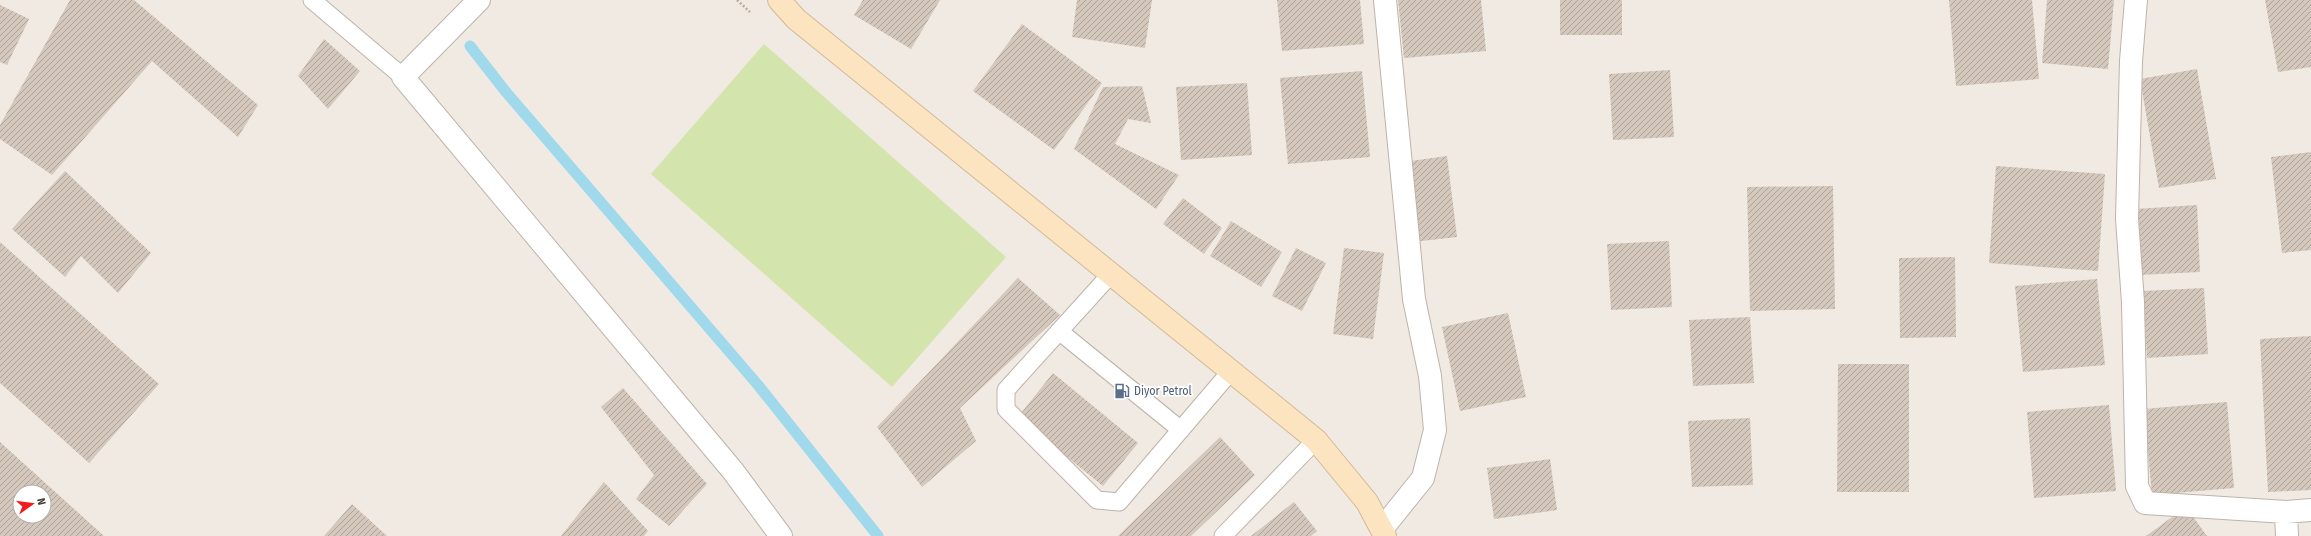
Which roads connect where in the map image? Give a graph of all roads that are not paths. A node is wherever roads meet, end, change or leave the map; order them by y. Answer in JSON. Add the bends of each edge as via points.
{"nodes":[{"id":1,"x":312,"y":0,"type":"edge"},
{"id":2,"x":479,"y":0,"type":"edge"},
{"id":3,"x":779,"y":0,"type":"edge"},
{"id":4,"x":1385,"y":0,"type":"edge"},
{"id":5,"x":2136,"y":0,"type":"edge"},
{"id":6,"x":403,"y":77,"type":"junction"},
{"id":7,"x":1111,"y":274,"type":"junction"},
{"id":8,"x":1059,"y":332,"type":"junction"},
{"id":9,"x":1232,"y":371,"type":"junction"},
{"id":10,"x":1181,"y":430,"type":"junction"},
{"id":11,"x":1316,"y":440,"type":"junction"},
{"id":12,"x":2311,"y":510,"type":"edge"},
{"id":13,"x":2286,"y":512,"type":"junction"},
{"id":14,"x":1384,"y":532,"type":"edge"},
{"id":15,"x":781,"y":536,"type":"edge"},
{"id":16,"x":1223,"y":536,"type":"edge"},
{"id":17,"x":2287,"y":536,"type":"edge"}],
"edges":[{"from":1,"to":6,"type":"lane"},
{"from":2,"to":6,"type":"street"},
{"from":3,"to":7,"type":"main road","via":[[796,19]]},
{"from":4,"to":14,"type":"street","via":[[1414,299],[1430,376],[1435,430],[1423,478]]},
{"from":5,"to":13,"type":"street","via":[[2131,61],[2127,219],[2134,310],[2137,486],[2145,503]]},
{"from":6,"to":15,"type":"street","via":[[733,471]]},
{"from":7,"to":8,"type":"lane"},
{"from":7,"to":9,"type":"main road"},
{"from":8,"to":10,"type":"lane"},
{"from":8,"to":10,"type":"lane","via":[[1006,390],[1006,409],[1097,500],[1119,502]]},
{"from":9,"to":10,"type":"lane"},
{"from":9,"to":11,"type":"main road"},
{"from":11,"to":14,"type":"main road","via":[[1367,502]]},
{"from":11,"to":16,"type":"lane"},
{"from":12,"to":13,"type":"street"},
{"from":13,"to":17,"type":"street"}]}
